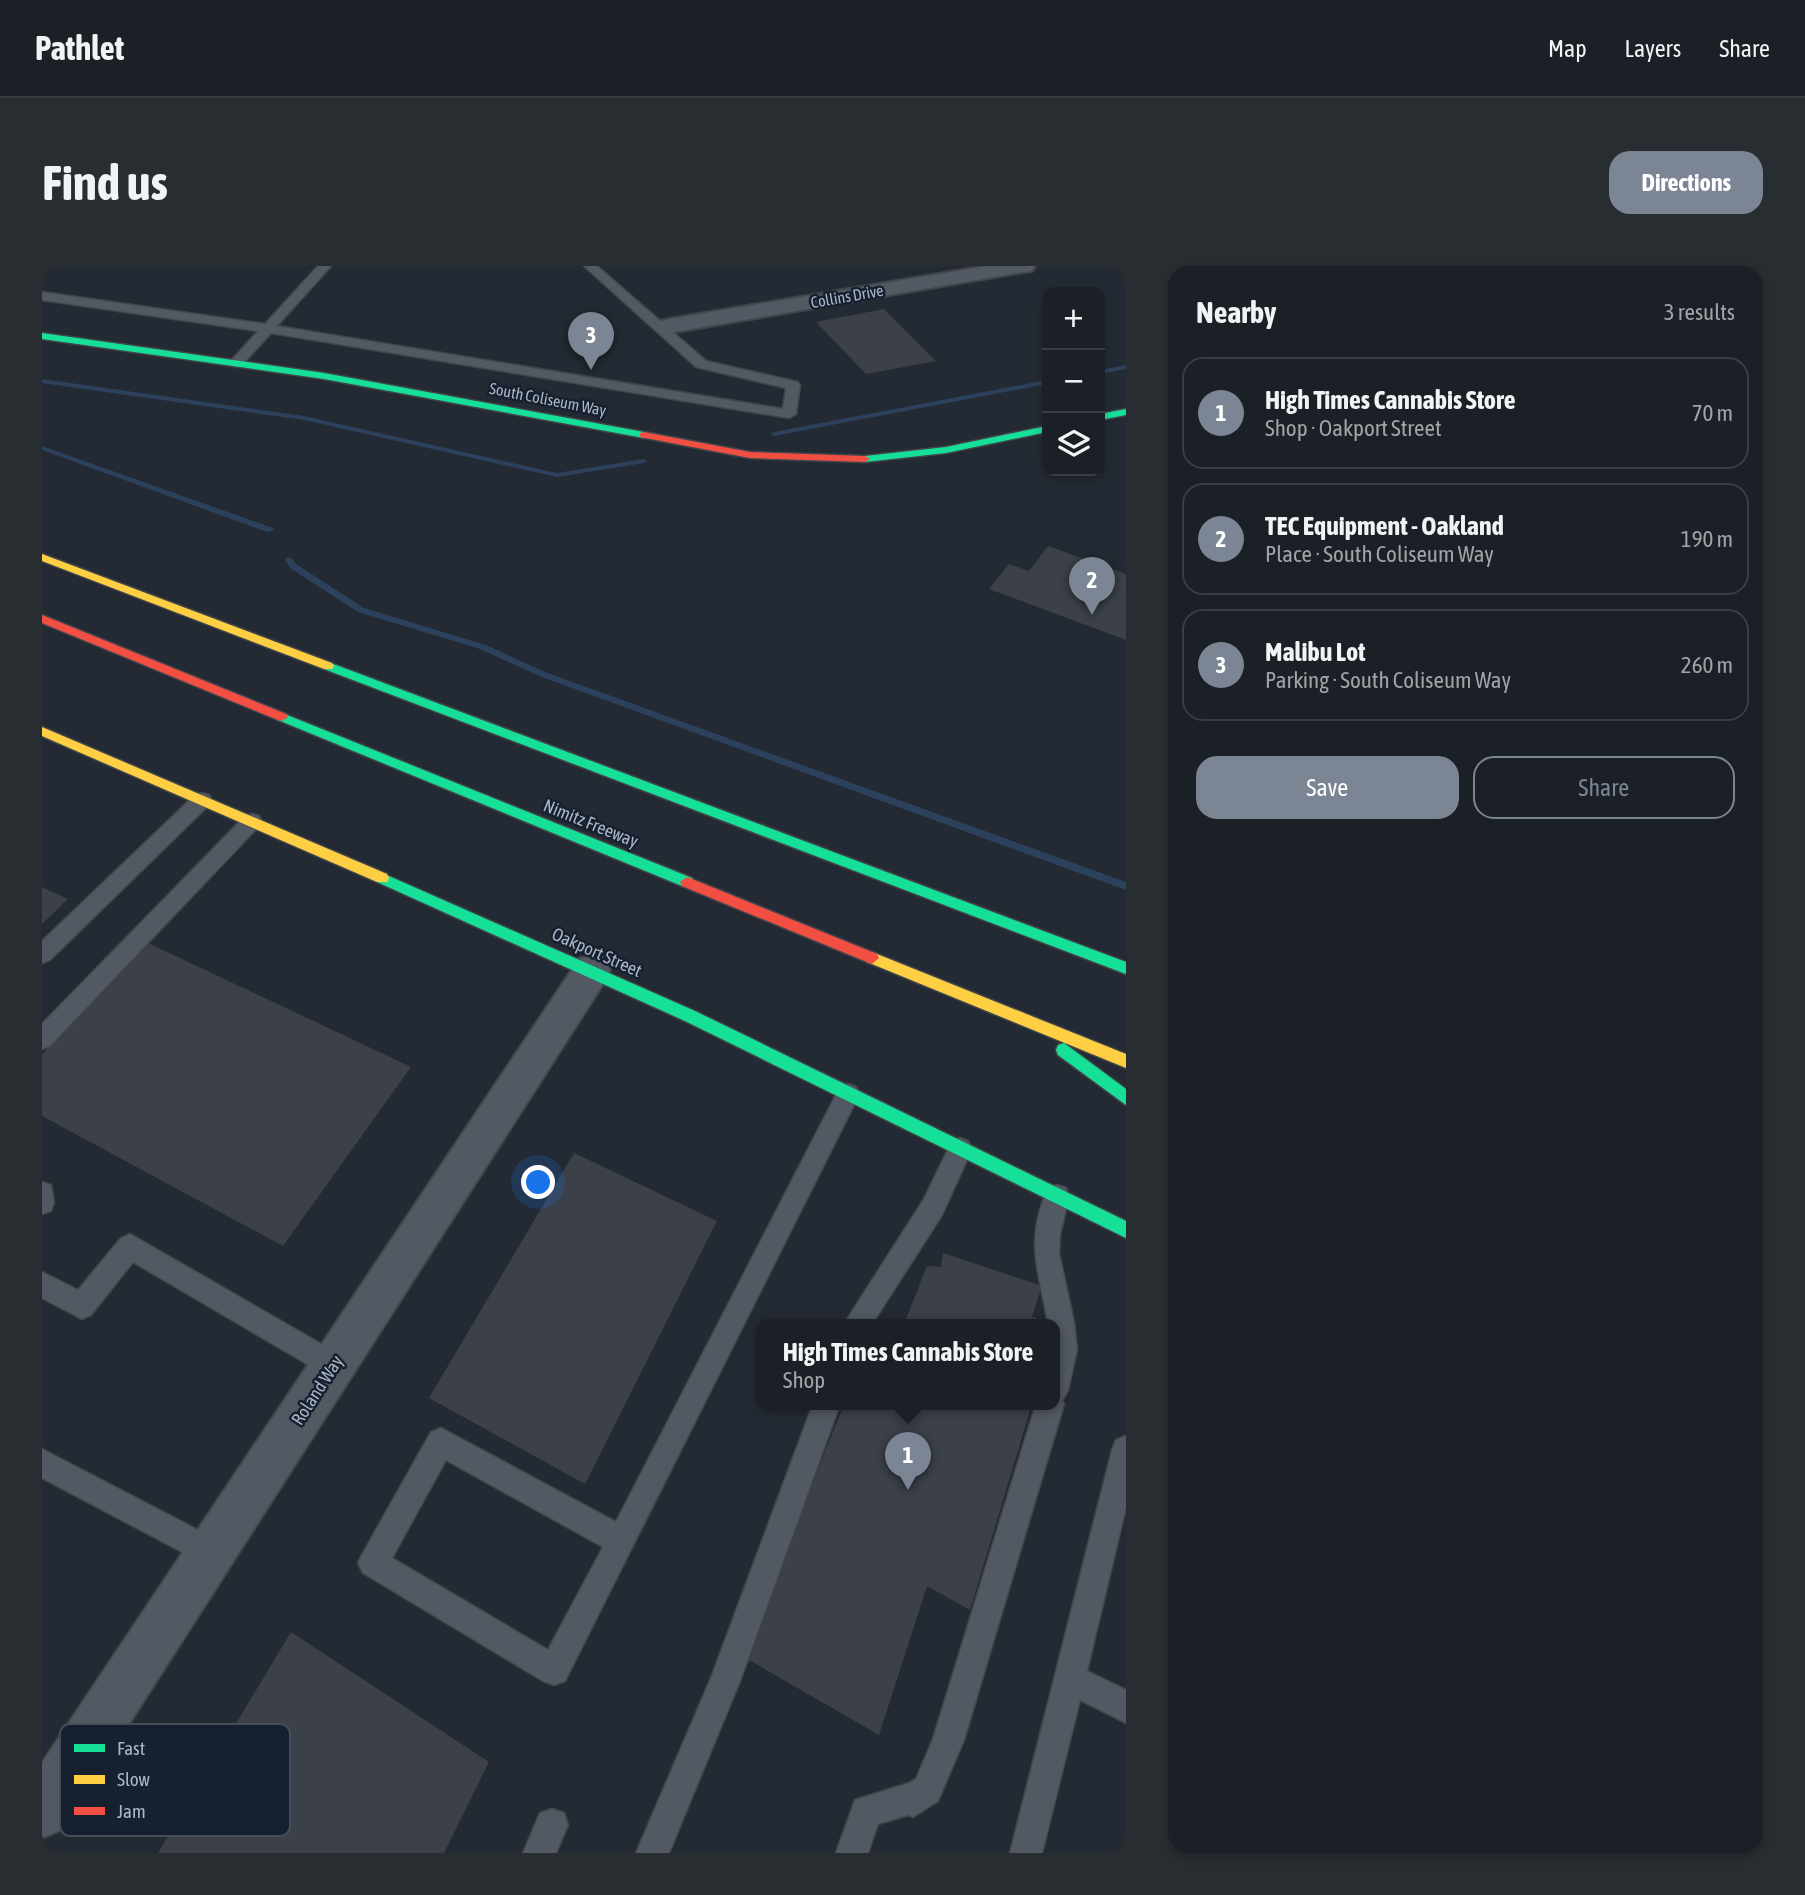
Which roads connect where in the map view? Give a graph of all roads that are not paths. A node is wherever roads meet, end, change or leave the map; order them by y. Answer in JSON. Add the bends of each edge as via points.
{"nodes":[{"id":1,"x":325,"y":266,"type":"edge"},
{"id":2,"x":590,"y":266,"type":"edge"},
{"id":3,"x":1024,"y":266,"type":"edge"},
{"id":4,"x":42,"y":296,"type":"edge"},
{"id":5,"x":669,"y":326,"type":"dead end"},
{"id":6,"x":267,"y":328,"type":"junction"},
{"id":7,"x":42,"y":336,"type":"edge"},
{"id":8,"x":236,"y":363,"type":"junction"},
{"id":9,"x":1126,"y":412,"type":"edge"},
{"id":10,"x":1105,"y":416,"type":"edge"},
{"id":11,"x":1042,"y":430,"type":"edge"},
{"id":12,"x":42,"y":557,"type":"edge"},
{"id":13,"x":42,"y":619,"type":"edge"},
{"id":14,"x":42,"y":730,"type":"edge"},
{"id":15,"x":202,"y":800,"type":"junction"},
{"id":16,"x":252,"y":821,"type":"junction"},
{"id":17,"x":42,"y":954,"type":"edge"},
{"id":18,"x":1126,"y":968,"type":"edge"},
{"id":19,"x":592,"y":970,"type":"junction"},
{"id":20,"x":1029,"y":1023,"type":"junction"},
{"id":21,"x":42,"y":1039,"type":"edge"},
{"id":22,"x":1126,"y":1061,"type":"edge"},
{"id":23,"x":848,"y":1094,"type":"junction"},
{"id":24,"x":1126,"y":1098,"type":"edge"},
{"id":25,"x":960,"y":1149,"type":"junction"},
{"id":26,"x":42,"y":1193,"type":"edge"},
{"id":27,"x":1057,"y":1196,"type":"junction"},
{"id":28,"x":42,"y":1203,"type":"edge"},
{"id":29,"x":1126,"y":1230,"type":"edge"},
{"id":30,"x":42,"y":1284,"type":"edge"},
{"id":31,"x":860,"y":1319,"type":"edge"},
{"id":32,"x":333,"y":1366,"type":"junction"},
{"id":33,"x":1060,"y":1368,"type":"edge"},
{"id":34,"x":825,"y":1410,"type":"edge"},
{"id":35,"x":1048,"y":1410,"type":"edge"},
{"id":36,"x":1126,"y":1450,"type":"edge"},
{"id":37,"x":42,"y":1463,"type":"edge"},
{"id":38,"x":1117,"y":1529,"type":"edge"},
{"id":39,"x":622,"y":1541,"type":"junction"},
{"id":40,"x":211,"y":1552,"type":"junction"},
{"id":41,"x":1069,"y":1678,"type":"junction"},
{"id":42,"x":1126,"y":1707,"type":"edge"},
{"id":43,"x":99,"y":1724,"type":"edge"},
{"id":44,"x":60,"y":1783,"type":"edge"},
{"id":45,"x":42,"y":1811,"type":"edge"},
{"id":46,"x":652,"y":1853,"type":"edge"},
{"id":47,"x":852,"y":1853,"type":"edge"},
{"id":48,"x":1026,"y":1853,"type":"edge"}],
"edges":[{"from":1,"to":6,"type":"lane"},
{"from":2,"to":6,"type":"lane","via":[[701,364],[793,385],[789,414]]},
{"from":3,"to":5,"type":"street","name":"Collins Drive"},
{"from":4,"to":6,"type":"lane"},
{"from":6,"to":8,"type":"lane"},
{"from":7,"to":8,"type":"main road","name":"South Coliseum Way"},
{"from":8,"to":11,"type":"main road","name":"South Coliseum Way","via":[[750,454],[882,458]]},
{"from":9,"to":10,"type":"main road"},
{"from":12,"to":18,"type":"main road"},
{"from":13,"to":20,"type":"main road","name":"Nimitz Freeway"},
{"from":14,"to":15,"type":"main road","name":"Oakport Street"},
{"from":15,"to":16,"type":"main road","name":"Oakport Street"},
{"from":15,"to":17,"type":"lane"},
{"from":16,"to":19,"type":"main road","name":"Oakport Street"},
{"from":16,"to":21,"type":"lane"},
{"from":19,"to":23,"type":"main road","name":"Oakport Street"},
{"from":19,"to":32,"type":"street","name":"Roland Way"},
{"from":20,"to":22,"type":"main road","name":"Nimitz Freeway"},
{"from":20,"to":24,"type":"main road"},
{"from":23,"to":25,"type":"main road","name":"Oakport Street"},
{"from":23,"to":39,"type":"lane"},
{"from":25,"to":27,"type":"main road","name":"Oakport Street"},
{"from":25,"to":31,"type":"lane","via":[[933,1207]]},
{"from":26,"to":28,"type":"lane"},
{"from":27,"to":29,"type":"main road","name":"Oakport Street"},
{"from":27,"to":33,"type":"lane","via":[[1046,1253],[1061,1322],[1064,1350]]},
{"from":30,"to":32,"type":"lane","via":[[82,1306],[130,1247]]},
{"from":32,"to":40,"type":"street","name":"Roland Way"},
{"from":34,"to":46,"type":"lane","via":[[725,1681]]},
{"from":35,"to":47,"type":"lane","via":[[948,1740],[928,1790],[914,1801],[866,1811]]},
{"from":36,"to":38,"type":"lane"},
{"from":37,"to":40,"type":"lane"},
{"from":38,"to":41,"type":"lane"},
{"from":39,"to":39,"type":"lane","via":[[554,1670],[373,1563],[441,1442]]},
{"from":40,"to":43,"type":"street","name":"Roland Way"},
{"from":41,"to":42,"type":"lane"},
{"from":41,"to":48,"type":"lane"},
{"from":44,"to":45,"type":"street","name":"Roland Way"}]}
